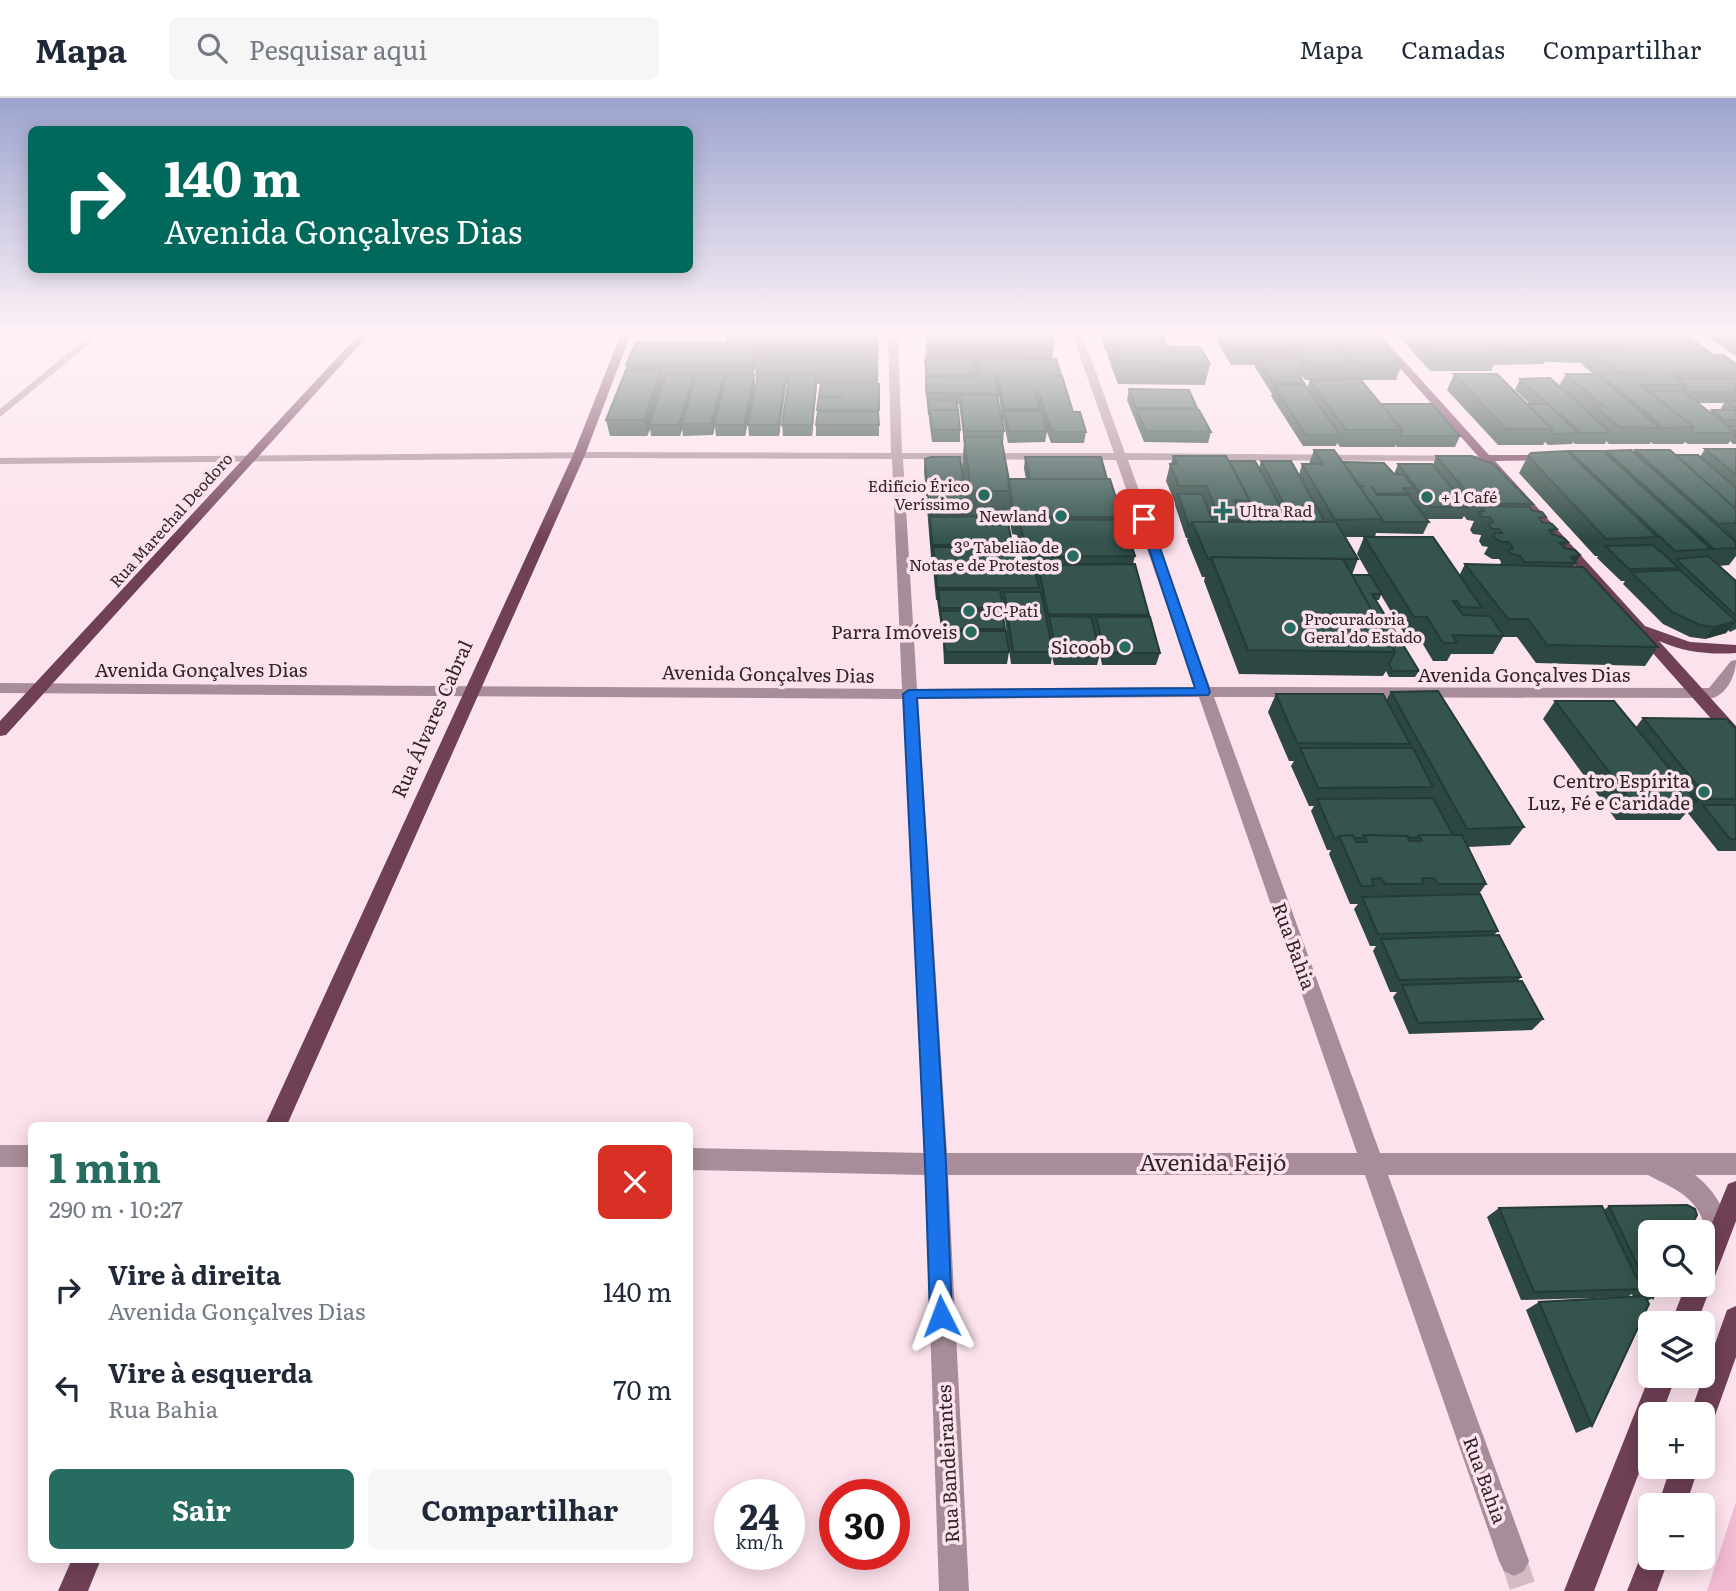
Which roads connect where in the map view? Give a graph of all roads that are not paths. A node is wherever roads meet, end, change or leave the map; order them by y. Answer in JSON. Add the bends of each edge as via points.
{"nodes":[{"id":1,"x":16,"y":401,"type":"edge"},
{"id":2,"x":302,"y":401,"type":"edge"},
{"id":3,"x":600,"y":401,"type":"edge"},
{"id":4,"x":895,"y":401,"type":"edge"},
{"id":5,"x":1102,"y":401,"type":"edge"},
{"id":6,"x":1434,"y":401,"type":"edge"},
{"id":7,"x":0,"y":414,"type":"edge"},
{"id":8,"x":579,"y":455,"type":"junction"},
{"id":9,"x":897,"y":455,"type":"junction"},
{"id":10,"x":1122,"y":456,"type":"junction"},
{"id":11,"x":1561,"y":457,"type":"edge"},
{"id":12,"x":1485,"y":458,"type":"junction"},
{"id":13,"x":247,"y":460,"type":"junction"},
{"id":14,"x":0,"y":461,"type":"edge"},
{"id":15,"x":1635,"y":623,"type":"junction"},
{"id":16,"x":1736,"y":649,"type":"edge"},
{"id":17,"x":1736,"y":664,"type":"edge"},
{"id":18,"x":0,"y":688,"type":"edge"},
{"id":19,"x":39,"y":688,"type":"junction"},
{"id":20,"x":475,"y":690,"type":"junction"},
{"id":21,"x":1203,"y":692,"type":"junction"},
{"id":22,"x":909,"y":694,"type":"junction"},
{"id":23,"x":1698,"y":694,"type":"junction"},
{"id":24,"x":0,"y":732,"type":"edge"},
{"id":25,"x":1736,"y":736,"type":"edge"},
{"id":26,"x":277,"y":1122,"type":"edge"},
{"id":27,"x":0,"y":1156,"type":"edge"},
{"id":28,"x":28,"y":1157,"type":"edge"},
{"id":29,"x":693,"y":1159,"type":"edge"},
{"id":30,"x":936,"y":1163,"type":"junction"},
{"id":31,"x":1371,"y":1163,"type":"junction"},
{"id":32,"x":1628,"y":1163,"type":"junction"},
{"id":33,"x":1736,"y":1164,"type":"edge"},
{"id":34,"x":1736,"y":1192,"type":"edge"},
{"id":35,"x":1718,"y":1235,"type":"junction"},
{"id":36,"x":1715,"y":1243,"type":"edge"},
{"id":37,"x":1736,"y":1319,"type":"edge"},
{"id":38,"x":1658,"y":1388,"type":"edge"},
{"id":39,"x":1707,"y":1402,"type":"edge"},
{"id":40,"x":1514,"y":1561,"type":"tunnel mouth"},
{"id":41,"x":85,"y":1563,"type":"edge"},
{"id":42,"x":1650,"y":1570,"type":"edge"},
{"id":43,"x":73,"y":1591,"type":"edge"},
{"id":44,"x":954,"y":1591,"type":"edge"},
{"id":45,"x":1579,"y":1591,"type":"edge"},
{"id":46,"x":1642,"y":1591,"type":"edge"}],
"edges":[{"from":1,"to":7,"type":"street"},
{"from":2,"to":13,"type":"main road","name":"Rua Marechal Deodoro"},
{"from":3,"to":8,"type":"main road","name":"Rua Álvares Cabral"},
{"from":4,"to":9,"type":"street","name":"Rua Bandeirantes"},
{"from":5,"to":10,"type":"street","name":"Rua Bahia"},
{"from":6,"to":12,"type":"main road"},
{"from":8,"to":9,"type":"street"},
{"from":8,"to":13,"type":"street"},
{"from":8,"to":20,"type":"main road","name":"Rua Álvares Cabral"},
{"from":9,"to":10,"type":"street"},
{"from":9,"to":22,"type":"street","name":"Rua Bandeirantes"},
{"from":10,"to":12,"type":"street"},
{"from":10,"to":21,"type":"street","name":"Rua Bahia"},
{"from":11,"to":12,"type":"main road"},
{"from":12,"to":15,"type":"main road"},
{"from":13,"to":14,"type":"street"},
{"from":13,"to":19,"type":"main road","name":"Rua Marechal Deodoro"},
{"from":15,"to":16,"type":"main road","via":[[1681,645]]},
{"from":15,"to":23,"type":"main road"},
{"from":17,"to":23,"type":"street","via":[[1713,693]]},
{"from":18,"to":19,"type":"street","name":"Avenida Gonçalves Dias"},
{"from":19,"to":20,"type":"street","name":"Avenida Gonçalves Dias"},
{"from":19,"to":24,"type":"main road","name":"Rua Marechal Deodoro"},
{"from":20,"to":22,"type":"street","name":"Avenida Gonçalves Dias"},
{"from":20,"to":26,"type":"main road","name":"Rua Álvares Cabral"},
{"from":21,"to":22,"type":"street","name":"Avenida Gonçalves Dias"},
{"from":21,"to":23,"type":"street","name":"Avenida Gonçalves Dias"},
{"from":21,"to":31,"type":"street","name":"Rua Bahia"},
{"from":22,"to":30,"type":"street","name":"Rua Bandeirantes"},
{"from":23,"to":25,"type":"main road"},
{"from":27,"to":28,"type":"street"},
{"from":29,"to":30,"type":"street","name":"Avenida Feijó"},
{"from":30,"to":31,"type":"street","name":"Avenida Feijó"},
{"from":30,"to":44,"type":"street","name":"Rua Bandeirantes"},
{"from":31,"to":32,"type":"street","name":"Avenida Feijó"},
{"from":31,"to":40,"type":"street","name":"Rua Bahia"},
{"from":32,"to":33,"type":"street","name":"Avenida Feijó"},
{"from":32,"to":35,"type":"street","via":[[1653,1167],[1687,1182],[1707,1202]]},
{"from":34,"to":35,"type":"main road"},
{"from":35,"to":36,"type":"main road"},
{"from":37,"to":39,"type":"main road"},
{"from":38,"to":45,"type":"main road"},
{"from":41,"to":43,"type":"main road"},
{"from":42,"to":46,"type":"main road"}]}
